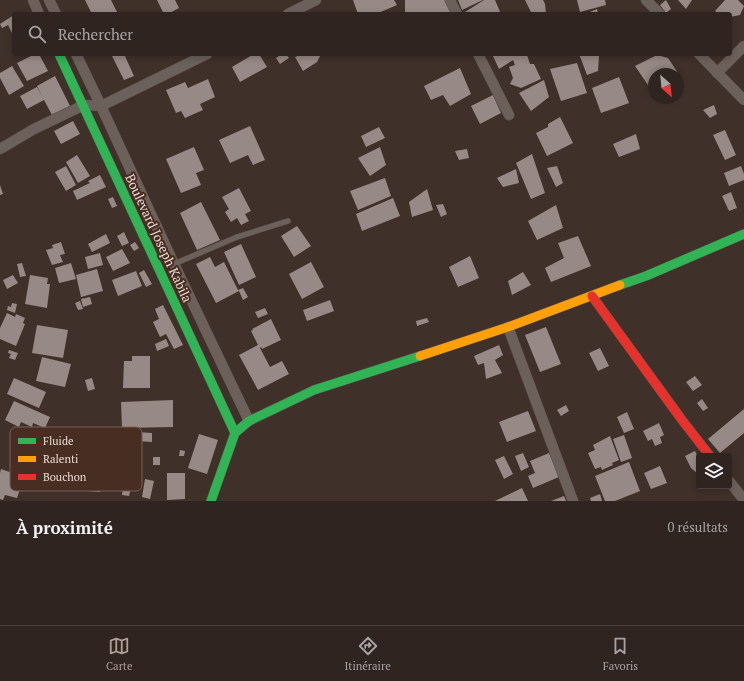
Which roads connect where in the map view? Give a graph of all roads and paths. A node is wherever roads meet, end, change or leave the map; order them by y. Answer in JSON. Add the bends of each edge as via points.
{"nodes":[{"id":1,"x":33,"y":0,"type":"edge"},
{"id":2,"x":49,"y":0,"type":"edge"},
{"id":3,"x":316,"y":0,"type":"edge"},
{"id":4,"x":450,"y":0,"type":"edge"},
{"id":5,"x":646,"y":0,"type":"edge"},
{"id":6,"x":38,"y":12,"type":"edge"},
{"id":7,"x":55,"y":12,"type":"edge"},
{"id":8,"x":292,"y":12,"type":"edge"},
{"id":9,"x":456,"y":12,"type":"edge"},
{"id":10,"x":658,"y":12,"type":"edge"},
{"id":11,"x":744,"y":46,"type":"edge"},
{"id":12,"x":60,"y":56,"type":"edge"},
{"id":13,"x":77,"y":56,"type":"edge"},
{"id":14,"x":203,"y":56,"type":"edge"},
{"id":15,"x":479,"y":56,"type":"edge"},
{"id":16,"x":701,"y":56,"type":"edge"},
{"id":17,"x":717,"y":73,"type":"junction"},
{"id":18,"x":744,"y":100,"type":"edge"},
{"id":19,"x":84,"y":106,"type":"junction"},
{"id":20,"x":101,"y":106,"type":"junction"},
{"id":21,"x":509,"y":114,"type":"dead end"},
{"id":22,"x":0,"y":149,"type":"edge"},
{"id":23,"x":288,"y":221,"type":"dead end"},
{"id":24,"x":744,"y":234,"type":"edge"},
{"id":25,"x":174,"y":264,"type":"junction"},
{"id":26,"x":592,"y":296,"type":"junction"},
{"id":27,"x":508,"y":327,"type":"junction"},
{"id":28,"x":250,"y":421,"type":"junction"},
{"id":29,"x":235,"y":433,"type":"junction"},
{"id":30,"x":708,"y":453,"type":"edge"},
{"id":31,"x":732,"y":485,"type":"edge"},
{"id":32,"x":744,"y":500,"type":"edge"},
{"id":33,"x":211,"y":501,"type":"edge"},
{"id":34,"x":573,"y":501,"type":"edge"}],
"edges":[{"from":1,"to":6,"type":"street"},
{"from":2,"to":7,"type":"street"},
{"from":3,"to":8,"type":"street"},
{"from":4,"to":9,"type":"street"},
{"from":5,"to":10,"type":"street"},
{"from":11,"to":17,"type":"street"},
{"from":12,"to":19,"type":"street","name":"Boulevard Joseph Kabila"},
{"from":13,"to":20,"type":"street","name":"Boulevard Joseph Kabila"},
{"from":14,"to":20,"type":"street"},
{"from":15,"to":21,"type":"street"},
{"from":16,"to":17,"type":"street"},
{"from":17,"to":18,"type":"street"},
{"from":19,"to":20,"type":"street"},
{"from":19,"to":22,"type":"street","via":[[34,129]]},
{"from":19,"to":29,"type":"street","name":"Boulevard Joseph Kabila"},
{"from":20,"to":25,"type":"street","name":"Boulevard Joseph Kabila"},
{"from":23,"to":25,"type":"lane","via":[[237,237]]},
{"from":24,"to":26,"type":"street"},
{"from":25,"to":28,"type":"street","name":"Boulevard Joseph Kabila"},
{"from":26,"to":27,"type":"street"},
{"from":26,"to":30,"type":"street"},
{"from":27,"to":28,"type":"street","via":[[314,390]]},
{"from":27,"to":34,"type":"street"},
{"from":28,"to":29,"type":"street"},
{"from":29,"to":33,"type":"street"},
{"from":31,"to":32,"type":"street"}]}
